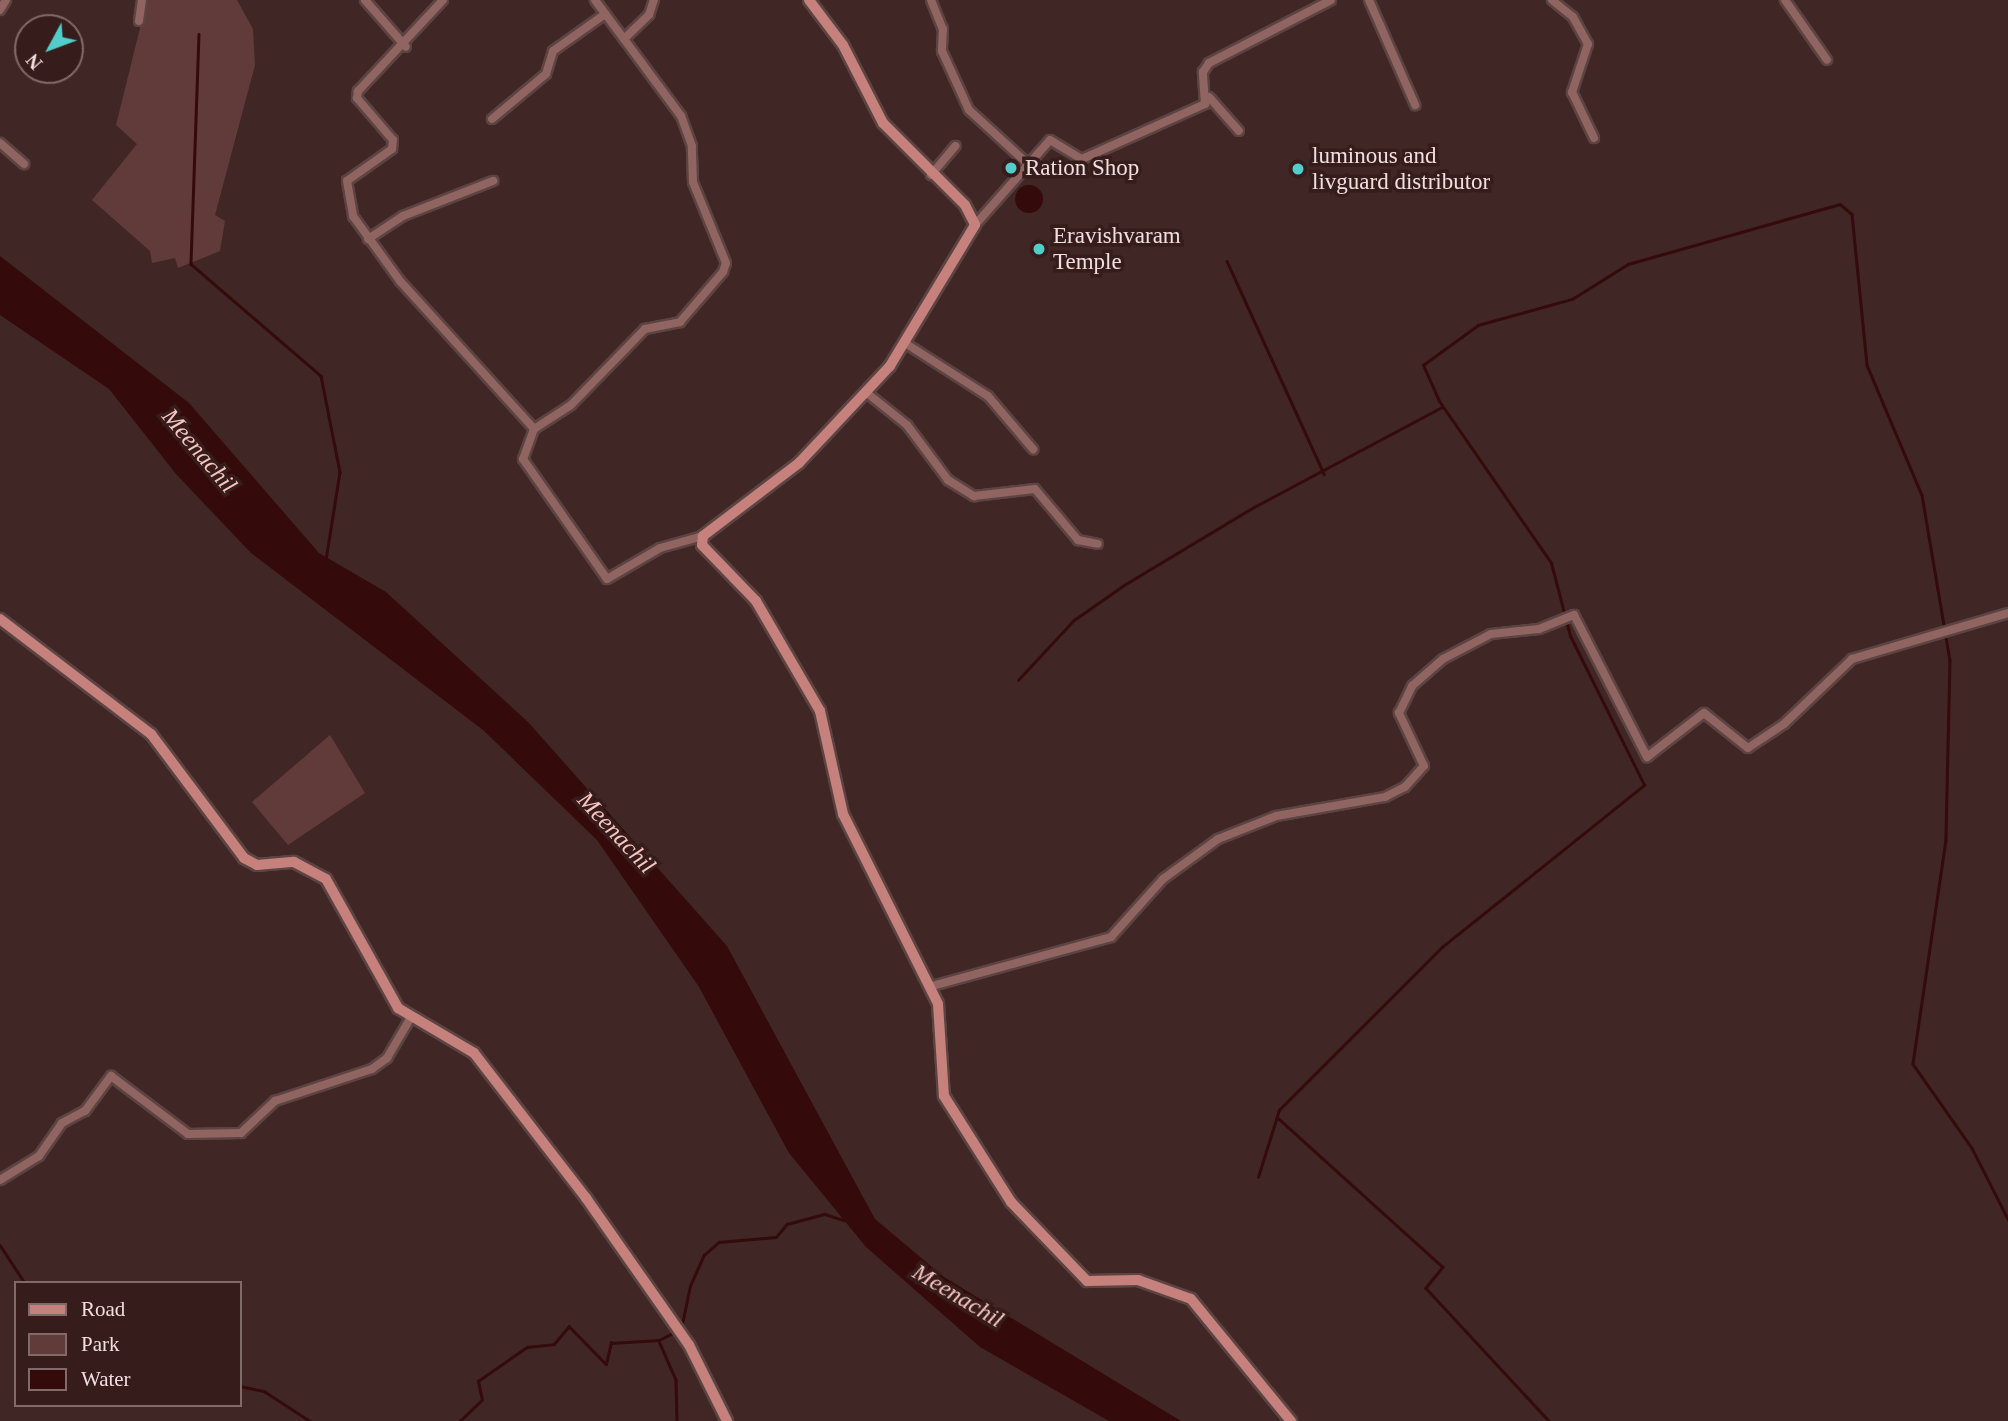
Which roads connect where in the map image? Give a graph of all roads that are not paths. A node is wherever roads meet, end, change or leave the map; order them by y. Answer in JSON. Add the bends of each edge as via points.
{"nodes":[{"id":1,"x":6,"y":0,"type":"edge"},
{"id":2,"x":142,"y":0,"type":"edge"},
{"id":3,"x":365,"y":0,"type":"edge"},
{"id":4,"x":443,"y":0,"type":"edge"},
{"id":5,"x":595,"y":0,"type":"edge"},
{"id":6,"x":654,"y":0,"type":"edge"},
{"id":7,"x":808,"y":0,"type":"edge"},
{"id":8,"x":931,"y":0,"type":"edge"},
{"id":9,"x":1331,"y":0,"type":"edge"},
{"id":10,"x":1369,"y":0,"type":"edge"},
{"id":11,"x":1552,"y":0,"type":"edge"},
{"id":12,"x":1785,"y":0,"type":"edge"},
{"id":13,"x":0,"y":10,"type":"edge"},
{"id":14,"x":605,"y":13,"type":"junction"},
{"id":15,"x":139,"y":21,"type":"dead end"},
{"id":16,"x":624,"y":39,"type":"junction"},
{"id":17,"x":405,"y":47,"type":"junction"},
{"id":18,"x":1827,"y":60,"type":"dead end"},
{"id":19,"x":1209,"y":97,"type":"junction"},
{"id":20,"x":1415,"y":105,"type":"dead end"},
{"id":21,"x":492,"y":119,"type":"dead end"},
{"id":22,"x":1239,"y":131,"type":"dead end"},
{"id":23,"x":1594,"y":138,"type":"dead end"},
{"id":24,"x":0,"y":143,"type":"edge"},
{"id":25,"x":955,"y":146,"type":"dead end"},
{"id":26,"x":24,"y":164,"type":"dead end"},
{"id":27,"x":1028,"y":164,"type":"junction"},
{"id":28,"x":931,"y":175,"type":"junction"},
{"id":29,"x":493,"y":181,"type":"dead end"},
{"id":30,"x":975,"y":225,"type":"junction"},
{"id":31,"x":368,"y":239,"type":"junction"},
{"id":32,"x":905,"y":343,"type":"junction"},
{"id":33,"x":867,"y":393,"type":"junction"},
{"id":34,"x":534,"y":429,"type":"junction"},
{"id":35,"x":1033,"y":449,"type":"dead end"},
{"id":36,"x":703,"y":536,"type":"junction"},
{"id":37,"x":1098,"y":544,"type":"dead end"},
{"id":38,"x":2008,"y":613,"type":"edge"},
{"id":39,"x":0,"y":619,"type":"edge"},
{"id":40,"x":932,"y":986,"type":"junction"},
{"id":41,"x":410,"y":1019,"type":"junction"},
{"id":42,"x":0,"y":1180,"type":"edge"},
{"id":43,"x":727,"y":1421,"type":"edge"},
{"id":44,"x":1291,"y":1421,"type":"edge"}],
"edges":[{"from":1,"to":13,"type":"street"},
{"from":2,"to":15,"type":"street"},
{"from":3,"to":17,"type":"street"},
{"from":4,"to":17,"type":"street"},
{"from":5,"to":14,"type":"street"},
{"from":6,"to":16,"type":"street","via":[[649,15]]},
{"from":7,"to":28,"type":"main road","via":[[843,45],[883,123]]},
{"from":8,"to":27,"type":"street","via":[[943,29],[942,51],[969,110]]},
{"from":9,"to":19,"type":"street","via":[[1209,63],[1202,79]]},
{"from":10,"to":20,"type":"street"},
{"from":11,"to":23,"type":"street","via":[[1573,18],[1588,44],[1572,92]]},
{"from":12,"to":18,"type":"street"},
{"from":14,"to":16,"type":"street"},
{"from":14,"to":21,"type":"street","via":[[553,51],[545,74]]},
{"from":16,"to":34,"type":"street","via":[[681,116],[692,146],[693,182],[726,263],[719,280],[680,322],[645,329],[571,405]]},
{"from":17,"to":31,"type":"street","via":[[357,99],[393,140],[392,149],[346,181],[345,195]]},
{"from":19,"to":22,"type":"street"},
{"from":19,"to":27,"type":"street","via":[[1090,157],[1082,159],[1057,139]]},
{"from":24,"to":26,"type":"street"},
{"from":25,"to":28,"type":"street"},
{"from":27,"to":30,"type":"street"},
{"from":28,"to":30,"type":"main road","via":[[976,217]]},
{"from":29,"to":31,"type":"street","via":[[403,216]]},
{"from":30,"to":32,"type":"main road"},
{"from":31,"to":34,"type":"street"},
{"from":32,"to":33,"type":"main road"},
{"from":32,"to":35,"type":"street","via":[[988,396]]},
{"from":33,"to":36,"type":"main road","via":[[799,463]]},
{"from":33,"to":37,"type":"street","via":[[907,425],[948,480],[974,496],[1035,489],[1078,540]]},
{"from":34,"to":36,"type":"street","via":[[523,459],[607,579],[660,548]]},
{"from":36,"to":40,"type":"main road","via":[[702,545],[756,601],[820,711],[843,814]]},
{"from":38,"to":40,"type":"street","via":[[1848,661],[1784,724],[1748,748],[1704,713],[1647,757],[1567,617],[1539,629],[1490,634],[1443,659],[1412,687],[1399,713],[1424,766],[1405,787],[1385,797],[1276,816],[1217,839],[1163,879],[1111,937]]},
{"from":39,"to":41,"type":"main road","via":[[151,734],[244,858],[257,864],[294,862],[326,879]]},
{"from":40,"to":44,"type":"main road","via":[[944,1096],[1011,1202],[1087,1281],[1138,1280],[1191,1299]]},
{"from":41,"to":42,"type":"street","via":[[387,1058],[372,1069],[275,1101],[241,1133],[188,1134],[111,1076],[85,1111],[62,1123],[39,1156]]},
{"from":41,"to":43,"type":"main road","via":[[474,1053],[586,1198],[669,1325],[690,1345]]}]}
